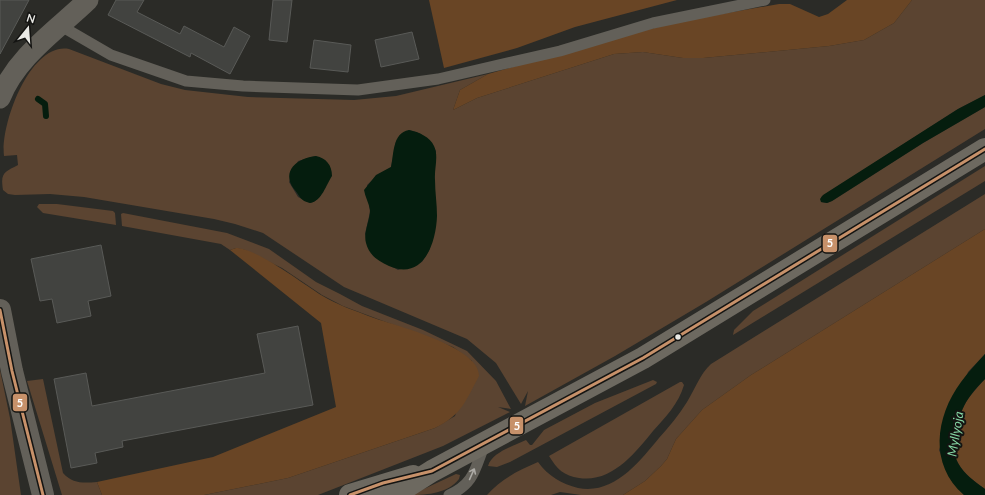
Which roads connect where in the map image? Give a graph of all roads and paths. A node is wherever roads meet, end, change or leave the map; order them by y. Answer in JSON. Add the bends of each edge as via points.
{"nodes":[{"id":1,"x":88,"y":0,"type":"edge"},
{"id":2,"x":765,"y":0,"type":"edge"},
{"id":3,"x":61,"y":26,"type":"junction"},
{"id":4,"x":0,"y":98,"type":"edge"},
{"id":5,"x":985,"y":148,"type":"edge"},
{"id":6,"x":0,"y":310,"type":"edge"},
{"id":7,"x":484,"y":444,"type":"junction"},
{"id":8,"x":432,"y":471,"type":"junction"},
{"id":9,"x":43,"y":495,"type":"edge"},
{"id":10,"x":350,"y":495,"type":"edge"},
{"id":11,"x":394,"y":495,"type":"edge"},
{"id":12,"x":449,"y":495,"type":"edge"}],
"edges":[{"from":1,"to":3,"type":"street"},
{"from":2,"to":3,"type":"lane","via":[[654,23],[560,51],[438,79],[358,90],[243,86],[186,81],[111,55]]},
{"from":3,"to":4,"type":"street","via":[[28,54]]},
{"from":5,"to":7,"type":"main road","via":[[643,358]]},
{"from":6,"to":9,"type":"street","via":[[12,371]]},
{"from":7,"to":8,"type":"main road"},
{"from":12,"to":7,"type":"lane","one_way":true,"via":[[469,481]]},
{"from":8,"to":10,"type":"main road"},
{"from":8,"to":11,"type":"main road"}]}
